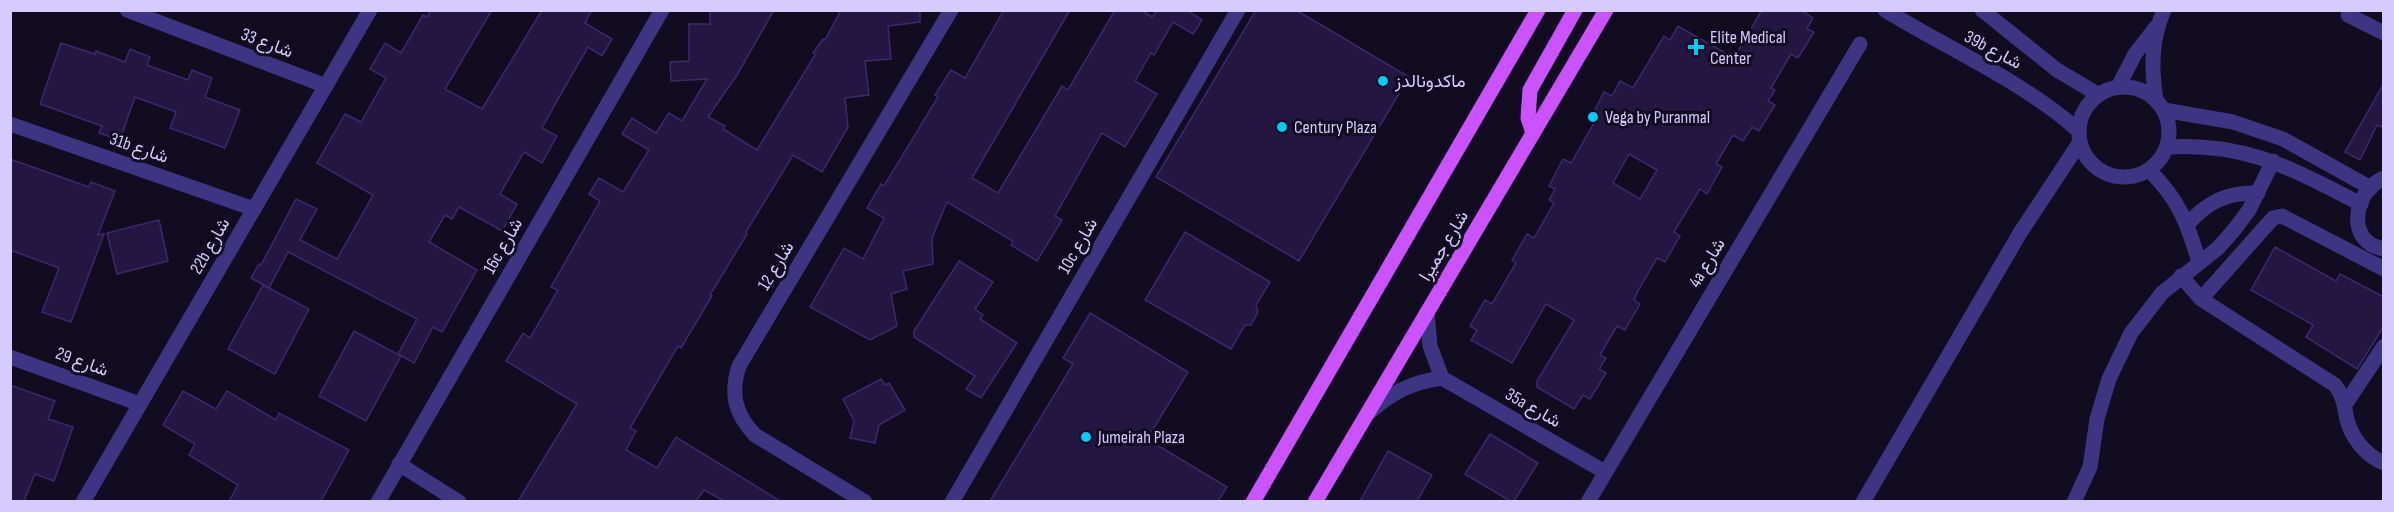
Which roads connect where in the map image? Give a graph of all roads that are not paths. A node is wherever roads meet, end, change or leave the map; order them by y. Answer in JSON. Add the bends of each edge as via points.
{"nodes":[{"id":1,"x":127,"y":10,"type":"edge"},
{"id":2,"x":370,"y":10,"type":"edge"},
{"id":3,"x":662,"y":10,"type":"edge"},
{"id":4,"x":951,"y":10,"type":"edge"},
{"id":5,"x":1238,"y":10,"type":"edge"},
{"id":6,"x":1538,"y":10,"type":"edge"},
{"id":7,"x":1575,"y":10,"type":"edge"},
{"id":8,"x":1606,"y":10,"type":"edge"},
{"id":9,"x":1885,"y":10,"type":"edge"},
{"id":10,"x":1982,"y":10,"type":"edge"},
{"id":11,"x":2348,"y":15,"type":"dead end"},
{"id":12,"x":2161,"y":18,"type":"edge"},
{"id":13,"x":2384,"y":33,"type":"edge"},
{"id":14,"x":1860,"y":44,"type":"dead end"},
{"id":15,"x":326,"y":86,"type":"junction"},
{"id":16,"x":2118,"y":87,"type":"junction"},
{"id":17,"x":2099,"y":95,"type":"junction"},
{"id":18,"x":2160,"y":105,"type":"junction"},
{"id":19,"x":10,"y":124,"type":"edge"},
{"id":20,"x":1533,"y":133,"type":"junction"},
{"id":21,"x":2079,"y":136,"type":"junction"},
{"id":22,"x":2167,"y":147,"type":"junction"},
{"id":23,"x":2273,"y":161,"type":"junction"},
{"id":24,"x":2149,"y":170,"type":"junction"},
{"id":25,"x":2384,"y":178,"type":"edge"},
{"id":26,"x":2371,"y":188,"type":"junction"},
{"id":27,"x":2258,"y":193,"type":"junction"},
{"id":28,"x":2361,"y":204,"type":"junction"},
{"id":29,"x":254,"y":209,"type":"junction"},
{"id":30,"x":2187,"y":225,"type":"junction"},
{"id":31,"x":2384,"y":249,"type":"edge"},
{"id":32,"x":2199,"y":262,"type":"junction"},
{"id":33,"x":2384,"y":269,"type":"edge"},
{"id":34,"x":2181,"y":276,"type":"junction"},
{"id":35,"x":2201,"y":299,"type":"junction"},
{"id":36,"x":1427,"y":312,"type":"junction"},
{"id":37,"x":2384,"y":346,"type":"edge"},
{"id":38,"x":10,"y":357,"type":"edge"},
{"id":39,"x":1442,"y":378,"type":"junction"},
{"id":40,"x":2346,"y":403,"type":"junction"},
{"id":41,"x":140,"y":404,"type":"junction"},
{"id":42,"x":1370,"y":412,"type":"junction"},
{"id":43,"x":2384,"y":463,"type":"edge"},
{"id":44,"x":399,"y":464,"type":"junction"},
{"id":45,"x":1605,"y":472,"type":"junction"},
{"id":46,"x":83,"y":501,"type":"edge"},
{"id":47,"x":378,"y":501,"type":"edge"},
{"id":48,"x":459,"y":501,"type":"edge"},
{"id":49,"x":865,"y":501,"type":"edge"},
{"id":50,"x":952,"y":501,"type":"edge"},
{"id":51,"x":1253,"y":501,"type":"edge"},
{"id":52,"x":1315,"y":501,"type":"edge"},
{"id":53,"x":1587,"y":501,"type":"edge"},
{"id":54,"x":1863,"y":501,"type":"edge"},
{"id":55,"x":2074,"y":501,"type":"edge"}],
"edges":[{"from":1,"to":15,"type":"street","name":"شارع 33"},
{"from":2,"to":15,"type":"street","name":"22b شارع"},
{"from":3,"to":44,"type":"street","name":"16c شارع"},
{"from":4,"to":49,"type":"street","name":"شارع 12","via":[[739,366],[734,381],[737,411],[755,435]]},
{"from":5,"to":50,"type":"street","name":"10c شارع"},
{"from":6,"to":51,"type":"main road","name":"شارع جميرا"},
{"from":7,"to":20,"type":"main road","via":[[1530,90],[1528,118]]},
{"from":8,"to":20,"type":"main road","name":"شارع جميرا"},
{"from":9,"to":21,"type":"street","name":"39b شارع","via":[[2039,98]]},
{"from":10,"to":17,"type":"street","name":"39b شارع","via":[[2057,70]]},
{"from":11,"to":13,"type":"street"},
{"from":12,"to":16,"type":"street","via":[[2135,54]]},
{"from":12,"to":18,"type":"street","via":[[2152,62]]},
{"from":14,"to":45,"type":"street","name":"4a شارع"},
{"from":15,"to":29,"type":"street","name":"22b شارع"},
{"from":16,"to":17,"type":"street"},
{"from":16,"to":18,"type":"street","via":[[2144,92]]},
{"from":17,"to":21,"type":"street","via":[[2082,117]]},
{"from":18,"to":22,"type":"street","via":[[2169,134]]},
{"from":18,"to":26,"type":"street","via":[[2233,122],[2283,139]]},
{"from":19,"to":29,"type":"street","name":"31b شارع"},
{"from":20,"to":36,"type":"main road","name":"شارع جميرا"},
{"from":21,"to":24,"type":"street","via":[[2085,155],[2106,174],[2132,177]]},
{"from":21,"to":54,"type":"street"},
{"from":22,"to":23,"type":"street","via":[[2221,148]]},
{"from":22,"to":24,"type":"street"},
{"from":23,"to":27,"type":"street"},
{"from":23,"to":28,"type":"street"},
{"from":24,"to":30,"type":"street","via":[[2178,204]]},
{"from":25,"to":26,"type":"street"},
{"from":26,"to":28,"type":"street"},
{"from":27,"to":30,"type":"street","via":[[2241,192],[2211,203]]},
{"from":27,"to":32,"type":"street","via":[[2234,230]]},
{"from":28,"to":31,"type":"street","via":[[2356,214],[2362,237],[2370,245]]},
{"from":29,"to":41,"type":"street","name":"22b شارع"},
{"from":30,"to":32,"type":"street"},
{"from":32,"to":34,"type":"street"},
{"from":33,"to":35,"type":"street","via":[[2282,216],[2273,218]]},
{"from":34,"to":35,"type":"street"},
{"from":34,"to":55,"type":"street","via":[[2145,312],[2118,355],[2097,419],[2090,467]]},
{"from":35,"to":40,"type":"street","via":[[2335,385]]},
{"from":36,"to":39,"type":"street","via":[[1430,346]]},
{"from":36,"to":42,"type":"main road","name":"شارع جميرا"},
{"from":37,"to":40,"type":"street"},
{"from":38,"to":41,"type":"street","name":"شارع 29"},
{"from":39,"to":42,"type":"street","via":[[1402,388]]},
{"from":39,"to":45,"type":"street","name":"35a شارع"},
{"from":40,"to":43,"type":"street","via":[[2347,420],[2354,436],[2363,449]]},
{"from":41,"to":46,"type":"street","name":"22b شارع"},
{"from":42,"to":52,"type":"main road","name":"شارع جميرا"},
{"from":44,"to":47,"type":"street","name":"16c شارع"},
{"from":44,"to":48,"type":"street"},
{"from":45,"to":53,"type":"street","name":"4a شارع"}]}
